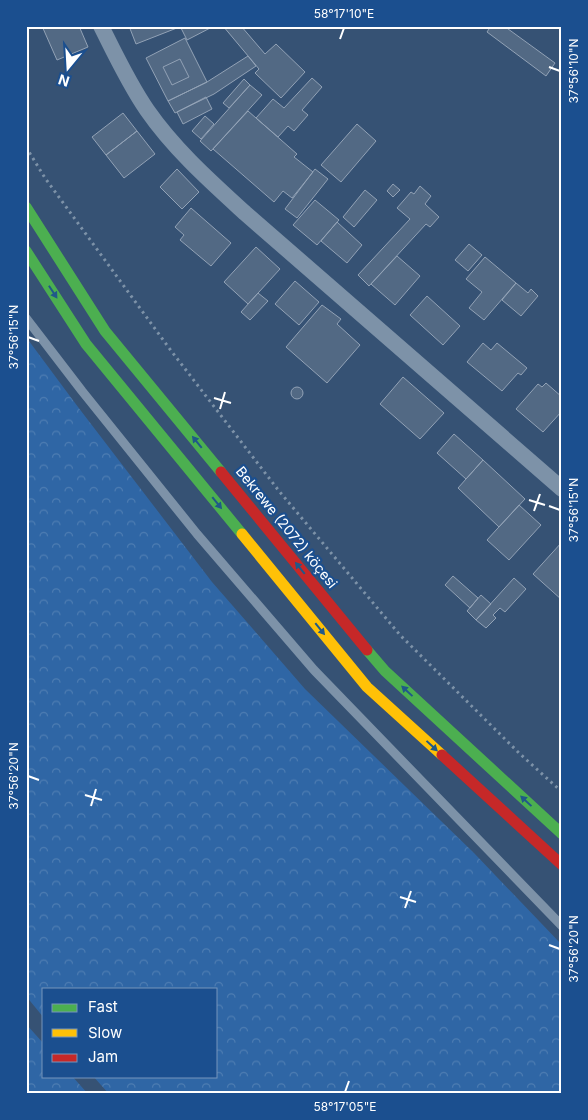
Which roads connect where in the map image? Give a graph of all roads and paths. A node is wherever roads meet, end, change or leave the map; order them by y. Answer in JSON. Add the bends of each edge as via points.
{"nodes":[{"id":1,"x":100,"y":26,"type":"edge"},
{"id":2,"x":26,"y":147,"type":"edge"},
{"id":3,"x":26,"y":207,"type":"edge"},
{"id":4,"x":26,"y":251,"type":"edge"},
{"id":5,"x":26,"y":318,"type":"edge"},
{"id":6,"x":562,"y":489,"type":"edge"},
{"id":7,"x":562,"y":792,"type":"edge"},
{"id":8,"x":562,"y":834,"type":"edge"},
{"id":9,"x":562,"y":865,"type":"edge"},
{"id":10,"x":562,"y":926,"type":"edge"}],
"edges":[{"from":1,"to":6,"type":"street","via":[[146,109],[199,170]]},
{"from":2,"to":7,"type":"path","via":[[169,348],[280,491],[400,635]]},
{"from":8,"to":3,"type":"main road","name":"Bekrewe (2072) köçesi","one_way":true,"via":[[385,670],[106,331]]},
{"from":4,"to":9,"type":"main road","one_way":true,"via":[[86,344],[367,687]]},
{"from":5,"to":10,"type":"lane","via":[[191,527],[314,670]]}]}
